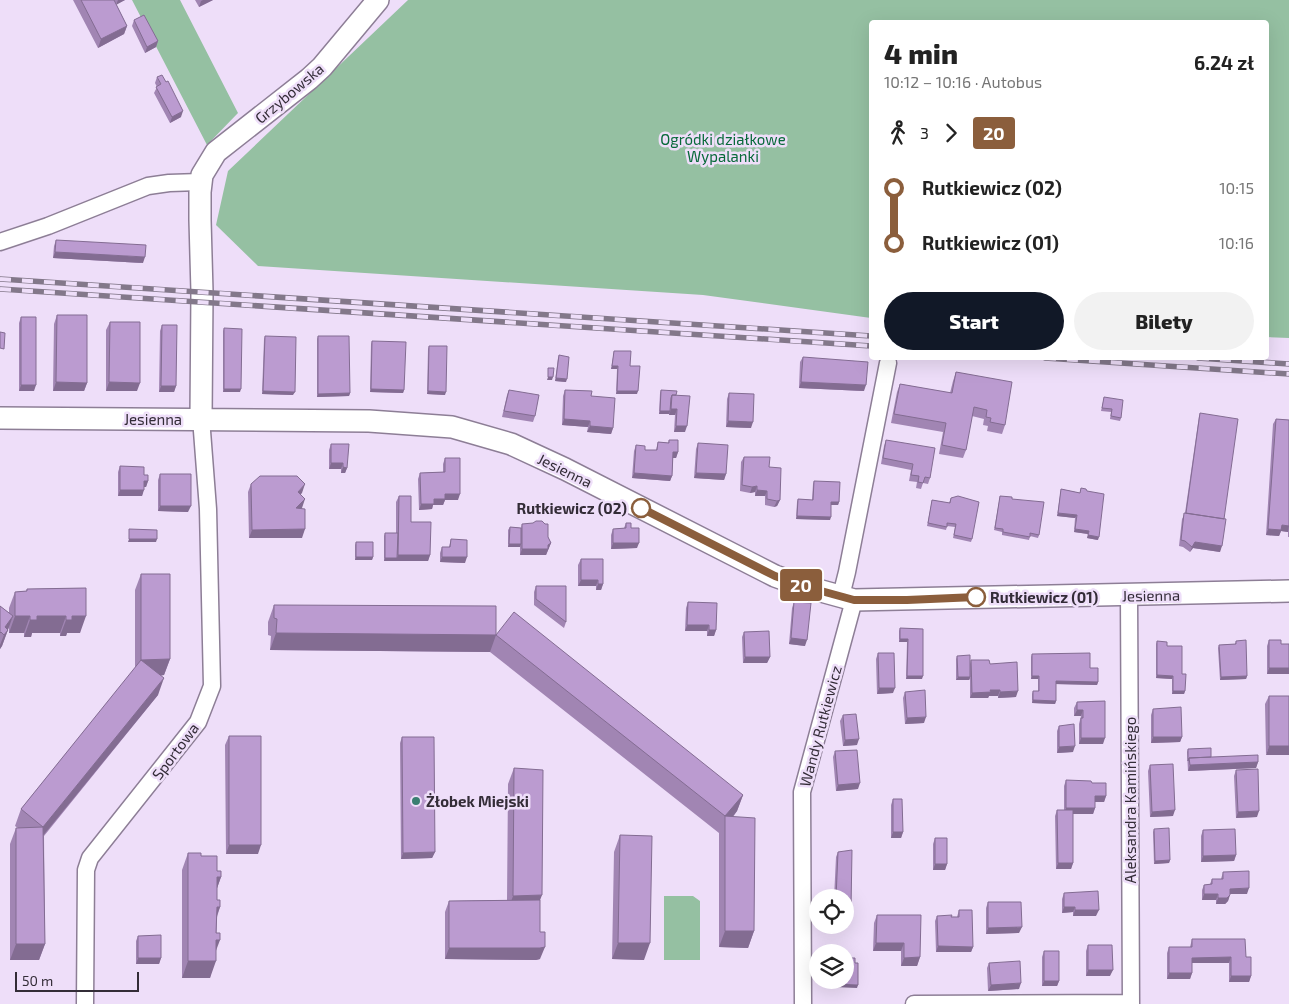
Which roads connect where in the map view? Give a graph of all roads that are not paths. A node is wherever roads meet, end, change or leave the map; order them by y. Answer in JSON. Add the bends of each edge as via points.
{"nodes":[{"id":1,"x":378,"y":0,"type":"edge"},
{"id":2,"x":200,"y":182,"type":"junction"},
{"id":3,"x":0,"y":242,"type":"edge"},
{"id":4,"x":888,"y":363,"type":"dead end"},
{"id":5,"x":0,"y":418,"type":"edge"},
{"id":6,"x":201,"y":418,"type":"junction"},
{"id":7,"x":1289,"y":591,"type":"edge"},
{"id":8,"x":1129,"y":595,"type":"junction"},
{"id":9,"x":848,"y":598,"type":"junction"},
{"id":10,"x":1131,"y":1003,"type":"edge"},
{"id":11,"x":85,"y":1004,"type":"edge"},
{"id":12,"x":803,"y":1004,"type":"edge"},
{"id":13,"x":914,"y":1004,"type":"edge"},
{"id":14,"x":965,"y":1004,"type":"edge"}],
"edges":[{"from":1,"to":2,"type":"street","name":"Grzybowska","via":[[322,67],[216,152]]},
{"from":2,"to":3,"type":"street","via":[[148,186]]},
{"from":2,"to":6,"type":"street","name":"Grzybowska"},
{"from":4,"to":9,"type":"street","name":"Wandy Rutkiewicz","via":[[847,572]]},
{"from":5,"to":6,"type":"street","name":"Jesienna"},
{"from":6,"to":9,"type":"street","name":"Jesienna","via":[[369,421],[452,427],[511,444],[775,576]]},
{"from":6,"to":11,"type":"street","name":"Sportowa","via":[[208,509],[212,686],[198,722],[90,858],[86,870]]},
{"from":7,"to":8,"type":"street","name":"Jesienna"},
{"from":8,"to":9,"type":"street","name":"Jesienna"},
{"from":8,"to":10,"type":"street","name":"Aleksandra Kamińskiego"},
{"from":9,"to":12,"type":"street","name":"Wandy Rutkiewicz","via":[[802,792]]},
{"from":10,"to":14,"type":"street"},
{"from":13,"to":14,"type":"street"}]}
